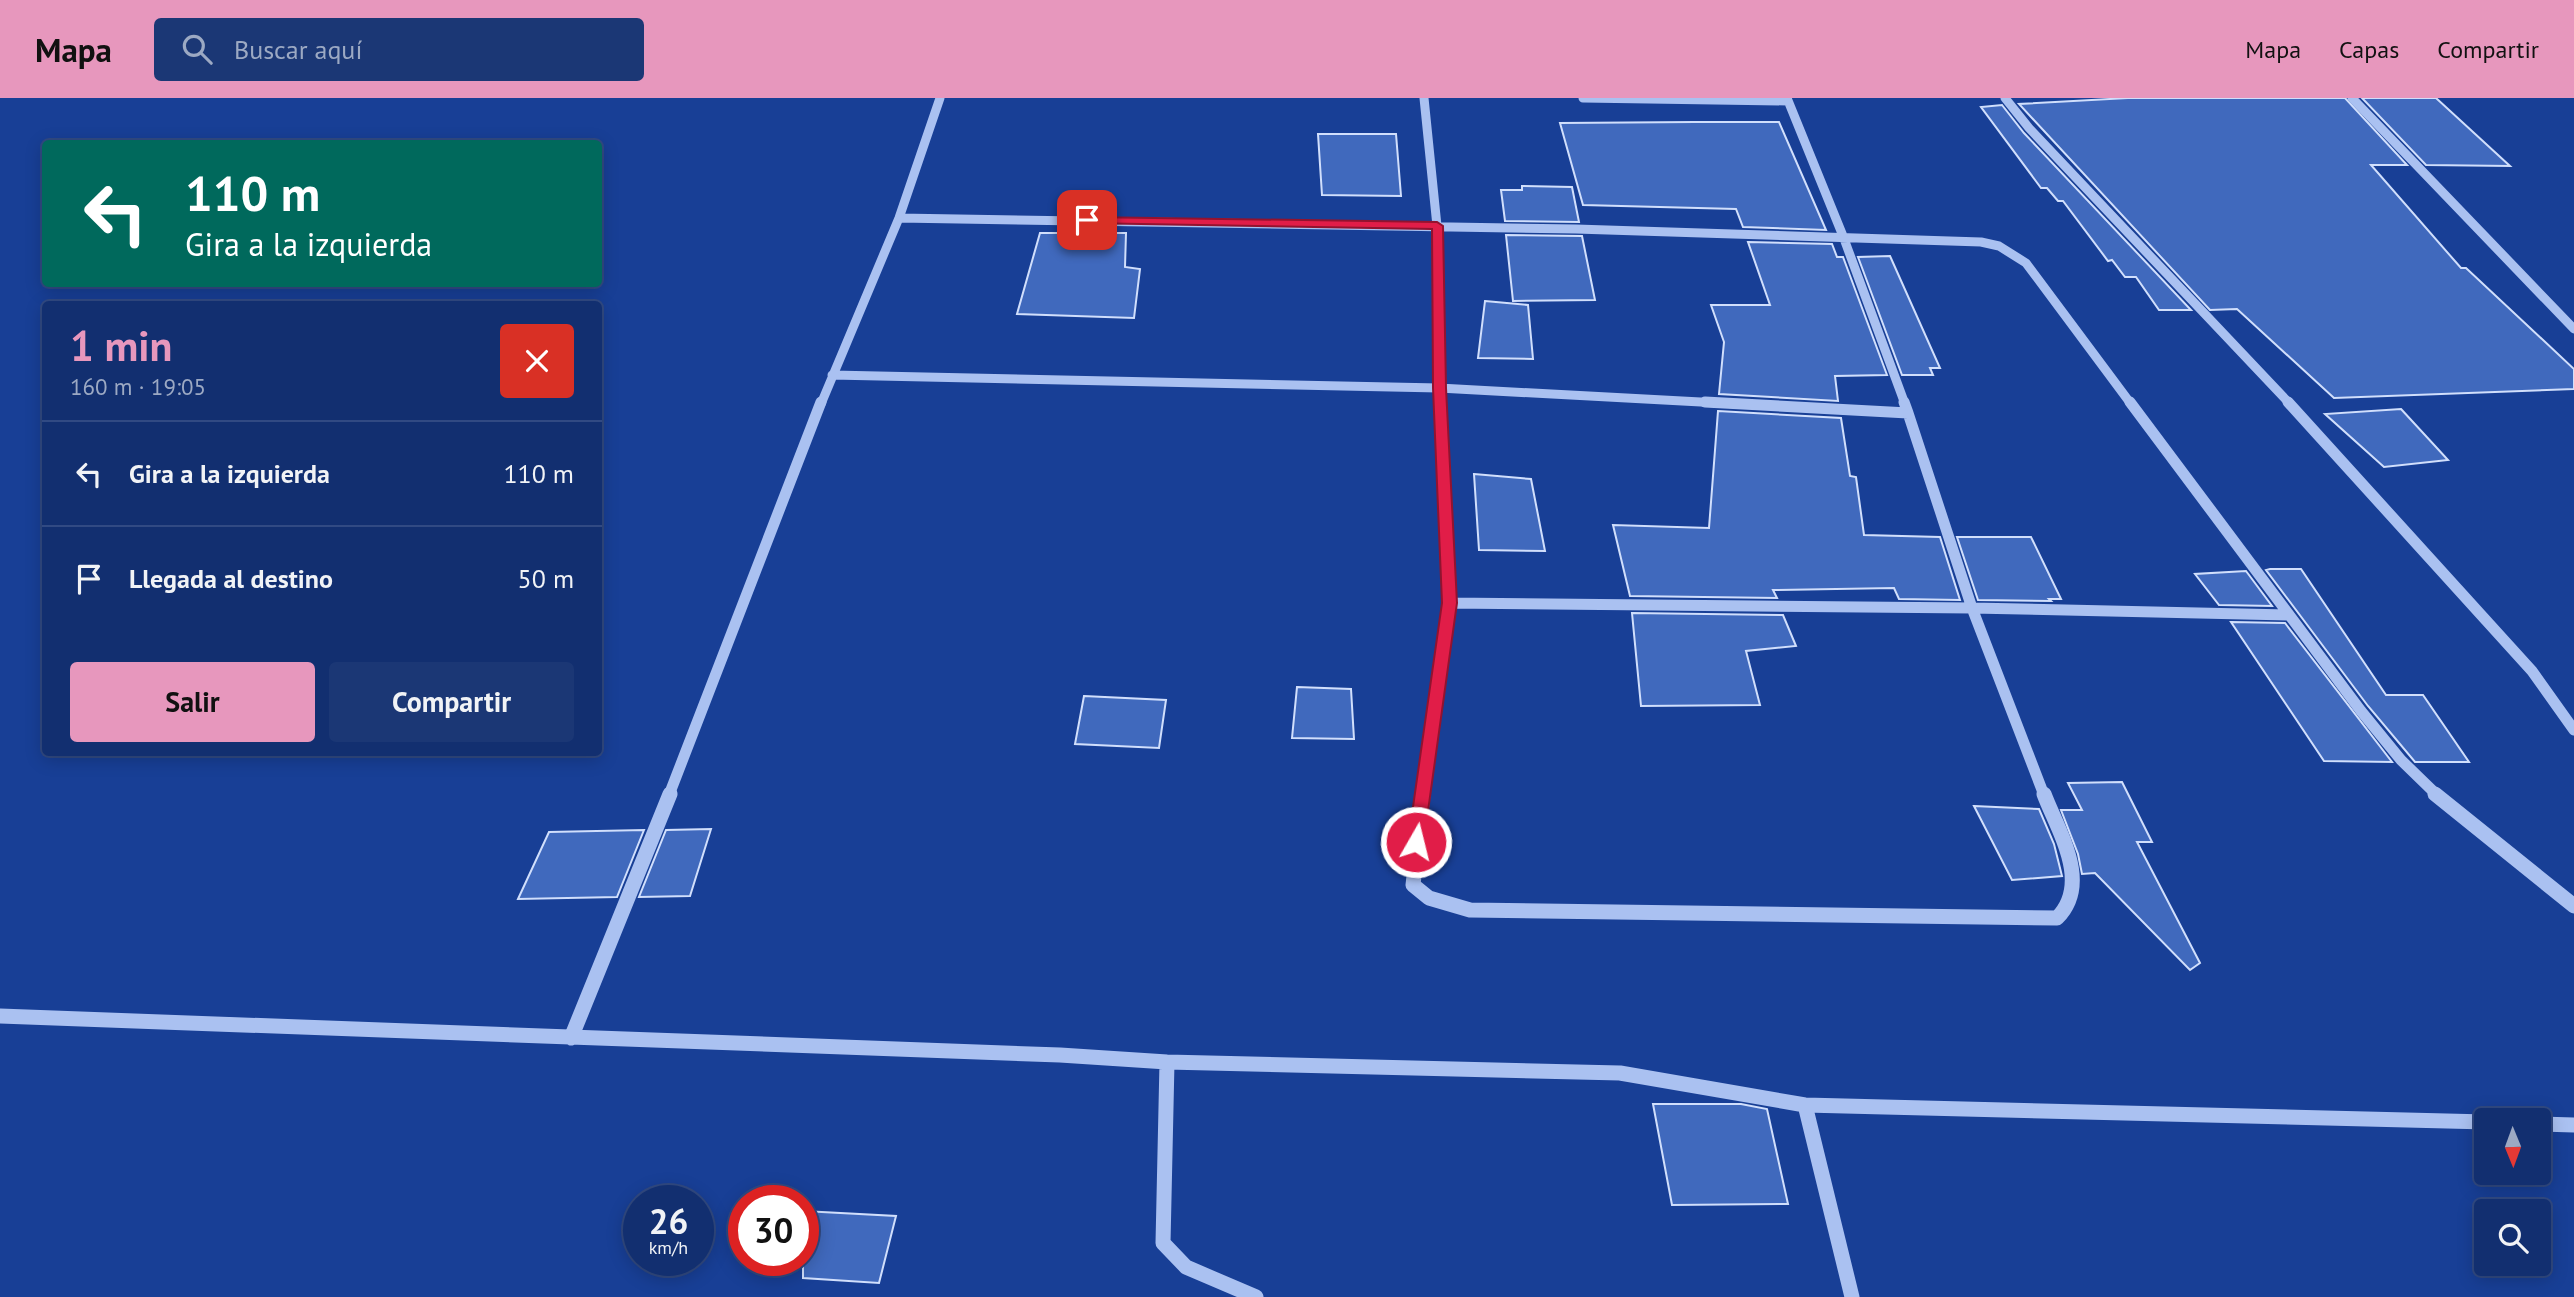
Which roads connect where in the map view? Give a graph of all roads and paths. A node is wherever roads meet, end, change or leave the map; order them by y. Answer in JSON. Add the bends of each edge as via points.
{"nodes":[{"id":1,"x":940,"y":98,"type":"edge"},
{"id":2,"x":1424,"y":98,"type":"edge"},
{"id":3,"x":1583,"y":98,"type":"edge"},
{"id":4,"x":2005,"y":98,"type":"edge"},
{"id":5,"x":2352,"y":98,"type":"edge"},
{"id":6,"x":1788,"y":99,"type":"edge"},
{"id":7,"x":899,"y":218,"type":"junction"},
{"id":8,"x":1437,"y":226,"type":"junction"},
{"id":9,"x":1843,"y":236,"type":"junction"},
{"id":10,"x":2574,"y":329,"type":"edge"},
{"id":11,"x":832,"y":374,"type":"junction"},
{"id":12,"x":1439,"y":388,"type":"junction"},
{"id":13,"x":1908,"y":413,"type":"junction"},
{"id":14,"x":1449,"y":603,"type":"junction"},
{"id":15,"x":1972,"y":608,"type":"junction"},
{"id":16,"x":2289,"y":615,"type":"junction"},
{"id":17,"x":2574,"y":730,"type":"edge"},
{"id":18,"x":2574,"y":906,"type":"edge"},
{"id":19,"x":0,"y":1016,"type":"edge"},
{"id":20,"x":571,"y":1038,"type":"junction"},
{"id":21,"x":1167,"y":1062,"type":"junction"},
{"id":22,"x":1805,"y":1105,"type":"junction"},
{"id":23,"x":2474,"y":1122,"type":"edge"},
{"id":24,"x":2552,"y":1124,"type":"edge"},
{"id":25,"x":2574,"y":1125,"type":"edge"},
{"id":26,"x":1256,"y":1297,"type":"edge"},
{"id":27,"x":1852,"y":1297,"type":"edge"}],
"edges":[{"from":1,"to":7,"type":"street"},
{"from":2,"to":8,"type":"street"},
{"from":3,"to":6,"type":"street"},
{"from":4,"to":17,"type":"street","via":[[2532,671]]},
{"from":5,"to":10,"type":"street"},
{"from":6,"to":9,"type":"street"},
{"from":7,"to":8,"type":"street"},
{"from":7,"to":11,"type":"street"},
{"from":8,"to":9,"type":"street"},
{"from":8,"to":12,"type":"street"},
{"from":9,"to":13,"type":"street"},
{"from":9,"to":16,"type":"street","via":[[1981,242],[1999,246],[2026,264]]},
{"from":11,"to":12,"type":"street"},
{"from":11,"to":20,"type":"street"},
{"from":12,"to":13,"type":"street"},
{"from":12,"to":14,"type":"street"},
{"from":13,"to":15,"type":"street"},
{"from":14,"to":15,"type":"street"},
{"from":14,"to":15,"type":"street","via":[[1413,868],[1413,885],[1429,898],[1470,909],[2057,918],[2069,908],[2073,870]]},
{"from":15,"to":16,"type":"street"},
{"from":16,"to":18,"type":"street","via":[[2401,760],[2430,790]]},
{"from":19,"to":20,"type":"street"},
{"from":20,"to":21,"type":"street"},
{"from":21,"to":22,"type":"street","via":[[1620,1073]]},
{"from":21,"to":26,"type":"street","via":[[1163,1243],[1186,1268]]},
{"from":22,"to":23,"type":"street"},
{"from":22,"to":27,"type":"street"},
{"from":24,"to":25,"type":"street"}]}
